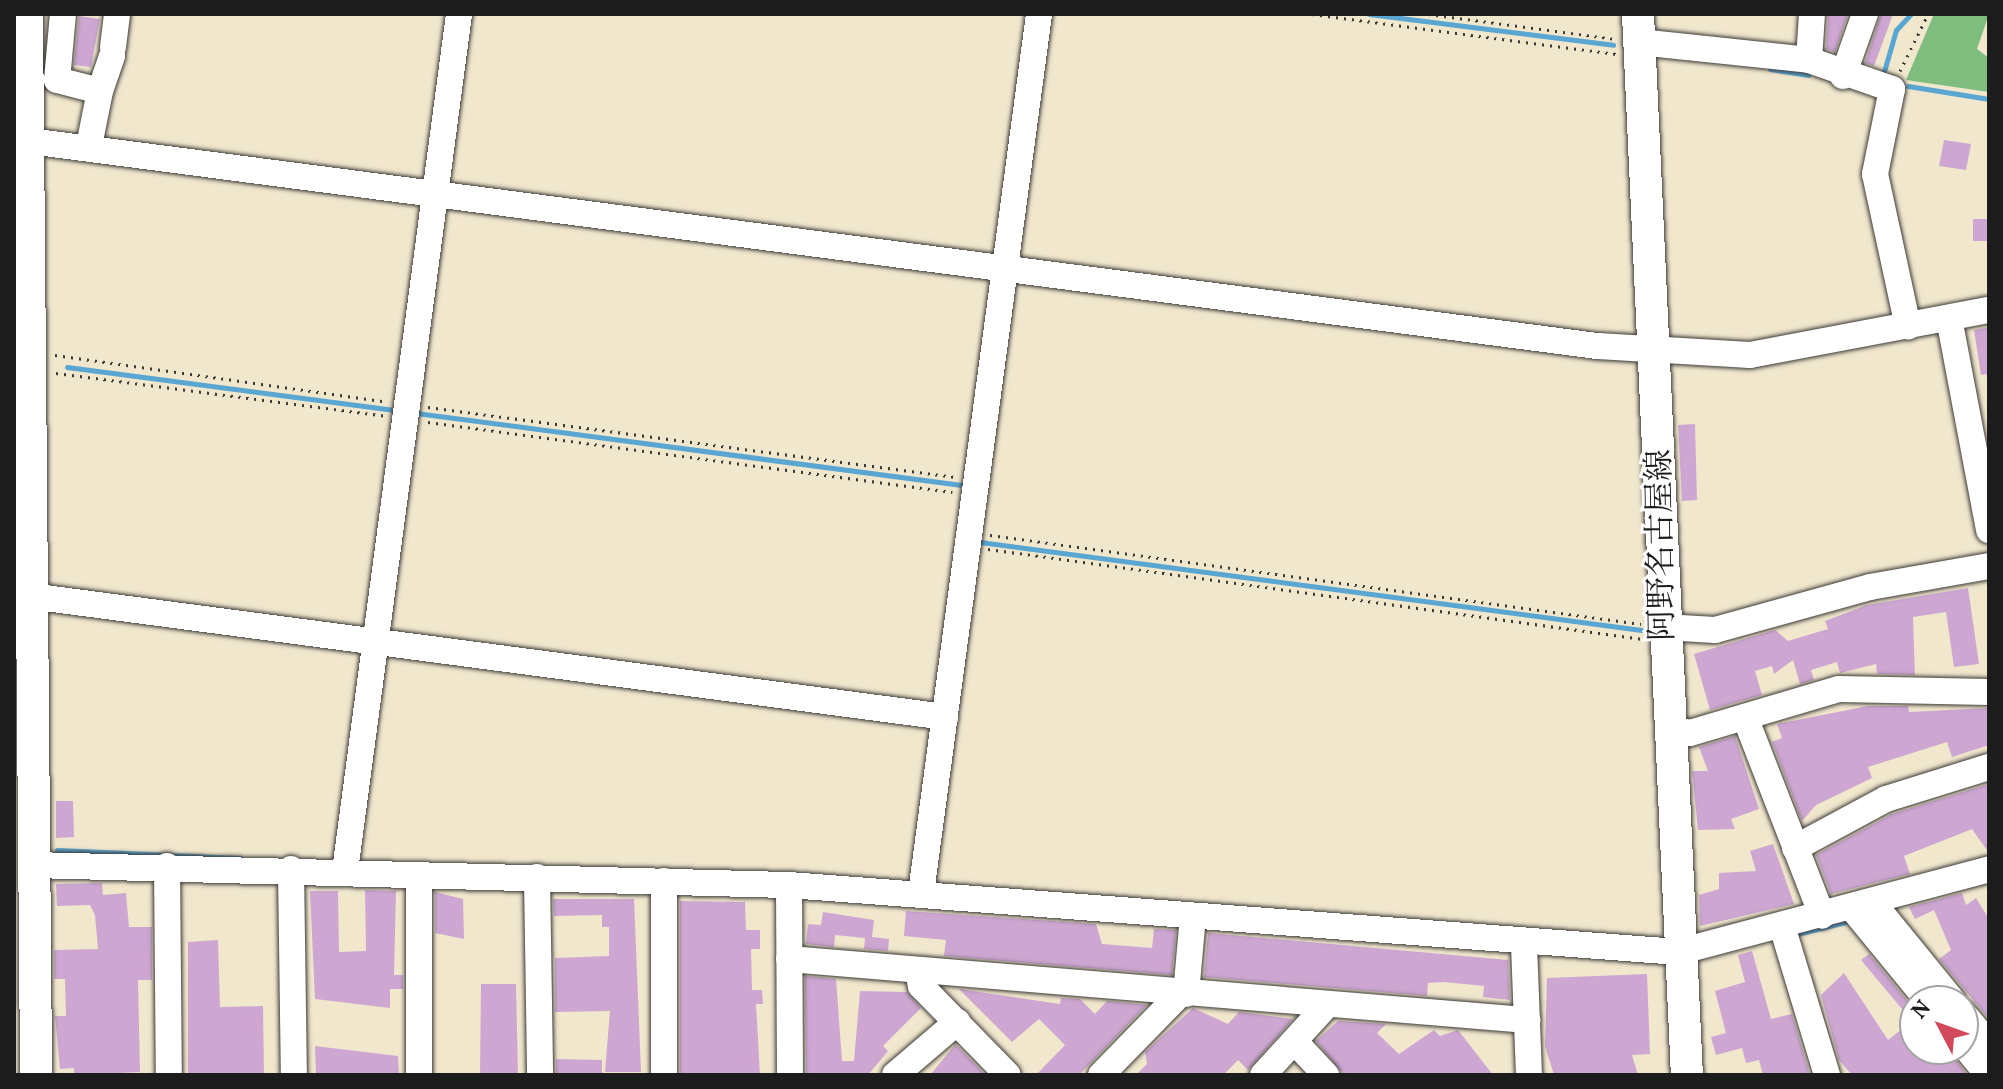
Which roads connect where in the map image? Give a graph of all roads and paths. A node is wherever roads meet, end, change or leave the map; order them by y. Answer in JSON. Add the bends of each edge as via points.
{"nodes":[{"id":1,"x":27,"y":14,"type":"edge"},
{"id":2,"x":63,"y":14,"type":"edge"},
{"id":3,"x":117,"y":14,"type":"edge"},
{"id":4,"x":459,"y":14,"type":"edge"},
{"id":5,"x":1039,"y":14,"type":"edge"},
{"id":6,"x":1312,"y":14,"type":"edge"},
{"id":7,"x":1428,"y":14,"type":"edge"},
{"id":8,"x":1812,"y":14,"type":"edge"},
{"id":9,"x":1865,"y":14,"type":"edge"},
{"id":10,"x":1928,"y":14,"type":"edge"},
{"id":11,"x":1639,"y":38,"type":"edge"},
{"id":12,"x":1809,"y":60,"type":"junction"},
{"id":13,"x":1843,"y":76,"type":"junction"},
{"id":14,"x":1892,"y":89,"type":"junction"},
{"id":15,"x":100,"y":91,"type":"junction"},
{"id":16,"x":21,"y":140,"type":"edge"},
{"id":17,"x":89,"y":146,"type":"junction"},
{"id":18,"x":436,"y":194,"type":"junction"},
{"id":19,"x":1007,"y":268,"type":"junction"},
{"id":20,"x":1989,"y":310,"type":"edge"},
{"id":21,"x":1949,"y":318,"type":"junction"},
{"id":22,"x":1908,"y":326,"type":"junction"},
{"id":23,"x":1657,"y":350,"type":"junction"},
{"id":24,"x":28,"y":360,"type":"junction"},
{"id":25,"x":407,"y":412,"type":"junction"},
{"id":26,"x":977,"y":487,"type":"junction"},
{"id":27,"x":1989,"y":530,"type":"edge"},
{"id":28,"x":970,"y":539,"type":"junction"},
{"id":29,"x":1989,"y":566,"type":"edge"},
{"id":30,"x":30,"y":596,"type":"junction"},
{"id":31,"x":1665,"y":635,"type":"junction"},
{"id":32,"x":374,"y":640,"type":"junction"},
{"id":33,"x":1989,"y":692,"type":"edge"},
{"id":34,"x":945,"y":717,"type":"junction"},
{"id":35,"x":1745,"y":717,"type":"junction"},
{"id":36,"x":1670,"y":729,"type":"junction"},
{"id":37,"x":1989,"y":767,"type":"edge"},
{"id":38,"x":1795,"y":848,"type":"junction"},
{"id":39,"x":33,"y":865,"type":"junction"},
{"id":40,"x":167,"y":866,"type":"junction"},
{"id":41,"x":291,"y":869,"type":"junction"},
{"id":42,"x":345,"y":871,"type":"junction"},
{"id":43,"x":419,"y":876,"type":"junction"},
{"id":44,"x":537,"y":877,"type":"junction"},
{"id":45,"x":1983,"y":878,"type":"edge"},
{"id":46,"x":664,"y":881,"type":"junction"},
{"id":47,"x":789,"y":885,"type":"junction"},
{"id":48,"x":921,"y":893,"type":"junction"},
{"id":49,"x":1862,"y":906,"type":"junction"},
{"id":50,"x":1193,"y":916,"type":"junction"},
{"id":51,"x":1822,"y":916,"type":"junction"},
{"id":52,"x":1782,"y":926,"type":"junction"},
{"id":53,"x":1524,"y":945,"type":"junction"},
{"id":54,"x":1678,"y":952,"type":"junction"},
{"id":55,"x":789,"y":959,"type":"junction"},
{"id":56,"x":918,"y":971,"type":"junction"},
{"id":57,"x":1917,"y":985,"type":"edge"},
{"id":58,"x":1938,"y":985,"type":"edge"},
{"id":59,"x":1184,"y":994,"type":"junction"},
{"id":60,"x":1325,"y":1007,"type":"junction"},
{"id":61,"x":1527,"y":1020,"type":"junction"},
{"id":62,"x":957,"y":1022,"type":"junction"},
{"id":63,"x":1296,"y":1043,"type":"junction"},
{"id":64,"x":14,"y":1065,"type":"edge"},
{"id":65,"x":14,"y":1075,"type":"edge"},
{"id":66,"x":36,"y":1075,"type":"edge"},
{"id":67,"x":169,"y":1075,"type":"edge"},
{"id":68,"x":294,"y":1075,"type":"edge"},
{"id":69,"x":419,"y":1075,"type":"edge"},
{"id":70,"x":540,"y":1075,"type":"edge"},
{"id":71,"x":664,"y":1075,"type":"edge"},
{"id":72,"x":790,"y":1075,"type":"edge"},
{"id":73,"x":895,"y":1075,"type":"edge"},
{"id":74,"x":1008,"y":1075,"type":"edge"},
{"id":75,"x":1101,"y":1075,"type":"edge"},
{"id":76,"x":1263,"y":1075,"type":"edge"},
{"id":77,"x":1326,"y":1075,"type":"edge"},
{"id":78,"x":1529,"y":1075,"type":"edge"},
{"id":79,"x":1687,"y":1075,"type":"edge"},
{"id":80,"x":1827,"y":1075,"type":"edge"}],
"edges":[{"from":1,"to":16,"type":"main road"},
{"from":2,"to":15,"type":"street","via":[[57,80]]},
{"from":3,"to":15,"type":"street"},
{"from":4,"to":18,"type":"street"},
{"from":5,"to":19,"type":"street"},
{"from":6,"to":11,"type":"path"},
{"from":7,"to":11,"type":"path"},
{"from":8,"to":12,"type":"street"},
{"from":9,"to":13,"type":"street"},
{"from":10,"to":14,"type":"path"},
{"from":11,"to":12,"type":"street"},
{"from":11,"to":23,"type":"main road","name":"阿野名古屋線"},
{"from":12,"to":13,"type":"street"},
{"from":13,"to":14,"type":"street"},
{"from":14,"to":22,"type":"street","via":[[1875,174]]},
{"from":15,"to":17,"type":"street"},
{"from":16,"to":17,"type":"street"},
{"from":16,"to":24,"type":"main road"},
{"from":17,"to":18,"type":"street"},
{"from":18,"to":19,"type":"street"},
{"from":18,"to":25,"type":"street"},
{"from":19,"to":23,"type":"street"},
{"from":19,"to":26,"type":"street"},
{"from":20,"to":21,"type":"street"},
{"from":21,"to":22,"type":"street"},
{"from":21,"to":27,"type":"street"},
{"from":22,"to":23,"type":"street","via":[[1750,355]]},
{"from":23,"to":31,"type":"main road","name":"阿野名古屋線"},
{"from":24,"to":25,"type":"path"},
{"from":24,"to":25,"type":"path"},
{"from":24,"to":30,"type":"main road"},
{"from":25,"to":26,"type":"path"},
{"from":25,"to":26,"type":"path"},
{"from":25,"to":32,"type":"street"},
{"from":26,"to":28,"type":"street"},
{"from":28,"to":31,"type":"path"},
{"from":28,"to":31,"type":"path"},
{"from":28,"to":34,"type":"street"},
{"from":29,"to":31,"type":"street","via":[[1870,587],[1715,630]]},
{"from":30,"to":32,"type":"street"},
{"from":30,"to":39,"type":"main road"},
{"from":31,"to":36,"type":"main road","name":"阿野名古屋線"},
{"from":32,"to":34,"type":"street"},
{"from":32,"to":42,"type":"street"},
{"from":33,"to":35,"type":"street","via":[[1839,689]]},
{"from":34,"to":48,"type":"street"},
{"from":35,"to":36,"type":"street","via":[[1690,733]]},
{"from":35,"to":38,"type":"street"},
{"from":36,"to":54,"type":"main road","name":"阿野名古屋線"},
{"from":37,"to":38,"type":"street","via":[[1886,799]]},
{"from":38,"to":51,"type":"street"},
{"from":39,"to":40,"type":"street"},
{"from":39,"to":66,"type":"main road"},
{"from":40,"to":41,"type":"street"},
{"from":40,"to":67,"type":"street"},
{"from":41,"to":42,"type":"street"},
{"from":41,"to":68,"type":"street"},
{"from":42,"to":43,"type":"street"},
{"from":43,"to":44,"type":"street"},
{"from":43,"to":69,"type":"street"},
{"from":44,"to":46,"type":"street"},
{"from":44,"to":70,"type":"street"},
{"from":45,"to":49,"type":"street"},
{"from":46,"to":47,"type":"street"},
{"from":46,"to":71,"type":"street"},
{"from":47,"to":48,"type":"street"},
{"from":47,"to":55,"type":"street"},
{"from":48,"to":50,"type":"street"},
{"from":49,"to":51,"type":"street"},
{"from":49,"to":57,"type":"street"},
{"from":49,"to":58,"type":"street"},
{"from":50,"to":53,"type":"street"},
{"from":50,"to":59,"type":"street"},
{"from":51,"to":52,"type":"street"},
{"from":52,"to":54,"type":"street"},
{"from":52,"to":80,"type":"street"},
{"from":53,"to":54,"type":"street"},
{"from":53,"to":61,"type":"street"},
{"from":54,"to":79,"type":"main road","name":"阿野名古屋線"},
{"from":55,"to":56,"type":"street"},
{"from":55,"to":72,"type":"street"},
{"from":56,"to":59,"type":"street"},
{"from":56,"to":62,"type":"street","via":[[921,986]]},
{"from":59,"to":60,"type":"street"},
{"from":59,"to":75,"type":"street"},
{"from":60,"to":61,"type":"street"},
{"from":60,"to":63,"type":"street"},
{"from":61,"to":78,"type":"street"},
{"from":62,"to":73,"type":"street"},
{"from":62,"to":74,"type":"street"},
{"from":63,"to":76,"type":"street"},
{"from":63,"to":77,"type":"street"},
{"from":64,"to":65,"type":"main road"}]}
